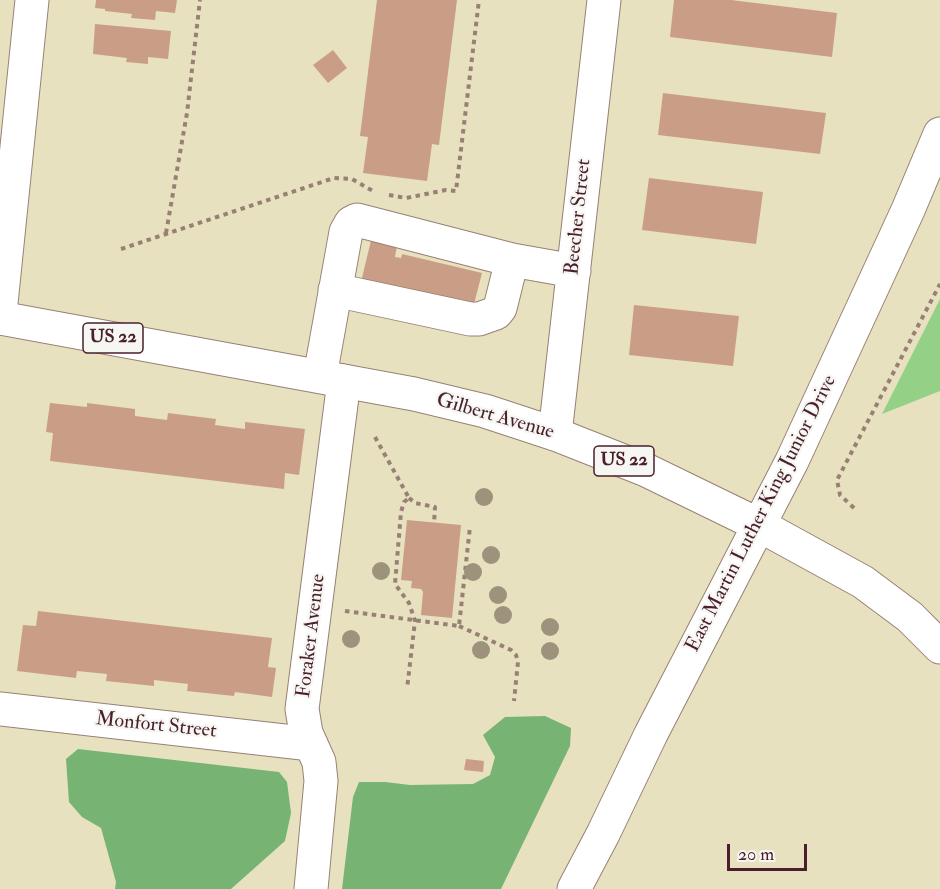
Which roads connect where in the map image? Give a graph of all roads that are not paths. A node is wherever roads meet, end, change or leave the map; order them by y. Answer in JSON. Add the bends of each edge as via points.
{"nodes":[{"id":1,"x":32,"y":0,"type":"edge"},
{"id":2,"x":604,"y":0,"type":"edge"},
{"id":3,"x":940,"y":135,"type":"edge"},
{"id":4,"x":512,"y":260,"type":"junction"},
{"id":5,"x":574,"y":271,"type":"junction"},
{"id":6,"x":335,"y":290,"type":"junction"},
{"id":7,"x":0,"y":313,"type":"edge"},
{"id":8,"x":0,"y":318,"type":"edge"},
{"id":9,"x":332,"y":379,"type":"junction"},
{"id":10,"x":555,"y":434,"type":"junction"},
{"id":11,"x":759,"y":525,"type":"junction"},
{"id":12,"x":940,"y":647,"type":"edge"},
{"id":13,"x":0,"y":709,"type":"edge"},
{"id":14,"x":311,"y":744,"type":"junction"},
{"id":15,"x":311,"y":889,"type":"edge"},
{"id":16,"x":574,"y":889,"type":"edge"}],
"edges":[{"from":1,"to":7,"type":"main road"},
{"from":2,"to":5,"type":"main road","name":"Beecher Street"},
{"from":3,"to":11,"type":"main road","name":"East Martin Luther King Junior Drive"},
{"from":4,"to":5,"type":"main road"},
{"from":4,"to":6,"type":"main road","via":[[500,308],[496,314],[479,319]]},
{"from":4,"to":6,"type":"main road","name":"Foraker Avenue","via":[[357,220],[346,231]]},
{"from":5,"to":10,"type":"main road","name":"Beecher Street"},
{"from":6,"to":9,"type":"main road","name":"Foraker Avenue"},
{"from":8,"to":9,"type":"main road","name":"Gilbert Avenue","number":"US 22"},
{"from":9,"to":10,"type":"main road","name":"Gilbert Avenue","number":"US 22","via":[[459,404]]},
{"from":9,"to":14,"type":"main road","name":"Foraker Avenue","via":[[302,709]]},
{"from":10,"to":11,"type":"main road","name":"Gilbert Avenue","number":"US 22","via":[[646,470]]},
{"from":11,"to":12,"type":"main road","name":"Gilbert Avenue","number":"US 22","via":[[863,582],[910,617]]},
{"from":11,"to":16,"type":"main road","name":"East Martin Luther King Junior Drive"},
{"from":13,"to":14,"type":"main road","name":"Monfort Street"},
{"from":14,"to":15,"type":"main road","name":"Foraker Avenue","via":[[320,762],[321,781]]}]}
